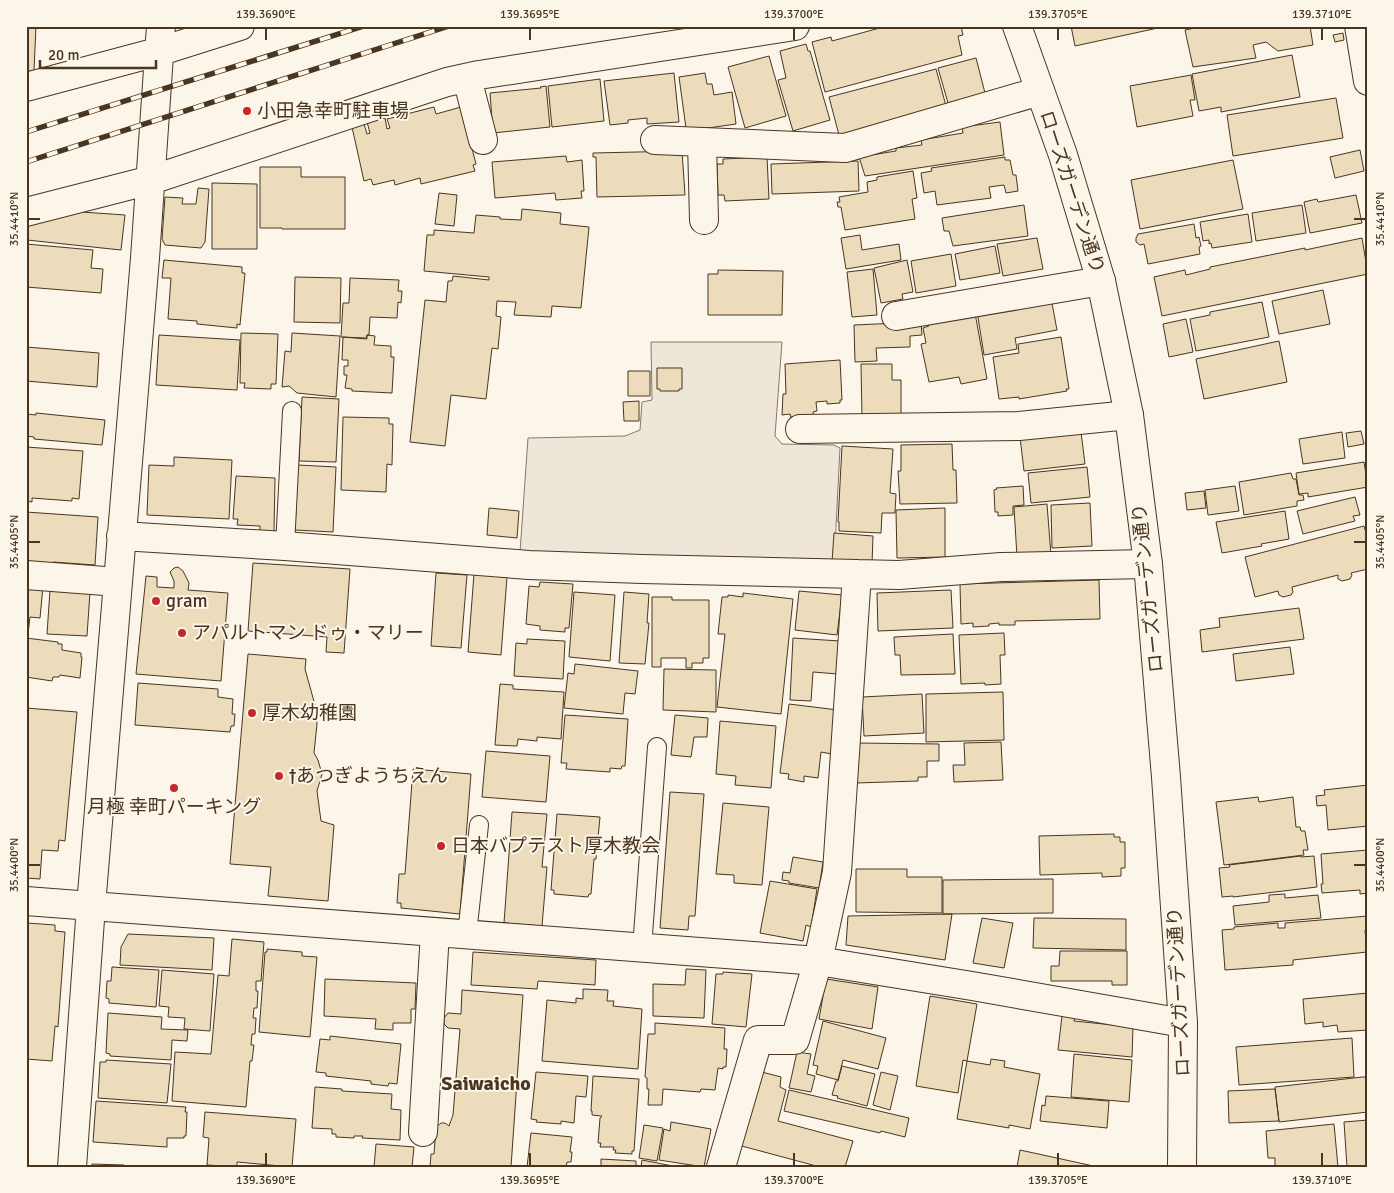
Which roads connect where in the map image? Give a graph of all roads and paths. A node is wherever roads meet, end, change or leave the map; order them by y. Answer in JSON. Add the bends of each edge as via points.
{"nodes":[{"id":1,"x":240,"y":26,"type":"edge"},
{"id":2,"x":795,"y":26,"type":"edge"},
{"id":3,"x":1017,"y":26,"type":"edge"},
{"id":4,"x":1359,"y":26,"type":"edge"},
{"id":5,"x":161,"y":38,"type":"edge"},
{"id":6,"x":467,"y":78,"type":"junction"},
{"id":7,"x":1368,"y":80,"type":"edge"},
{"id":8,"x":26,"y":87,"type":"edge"},
{"id":9,"x":1040,"y":91,"type":"junction"},
{"id":10,"x":483,"y":140,"type":"dead end"},
{"id":11,"x":655,"y":140,"type":"dead end"},
{"id":12,"x":702,"y":142,"type":"junction"},
{"id":13,"x":151,"y":180,"type":"junction"},
{"id":14,"x":26,"y":212,"type":"edge"},
{"id":15,"x":698,"y":217,"type":"dead end"},
{"id":16,"x":1101,"y":281,"type":"junction"},
{"id":17,"x":896,"y":316,"type":"dead end"},
{"id":18,"x":292,"y":411,"type":"dead end"},
{"id":19,"x":1129,"y":415,"type":"junction"},
{"id":20,"x":800,"y":429,"type":"dead end"},
{"id":21,"x":122,"y":536,"type":"junction"},
{"id":22,"x":285,"y":546,"type":"junction"},
{"id":23,"x":1148,"y":564,"type":"junction"},
{"id":24,"x":857,"y":574,"type":"junction"},
{"id":25,"x":26,"y":575,"type":"edge"},
{"id":26,"x":118,"y":582,"type":"junction"},
{"id":27,"x":656,"y":747,"type":"dead end"},
{"id":28,"x":479,"y":824,"type":"dead end"},
{"id":29,"x":26,"y":901,"type":"edge"},
{"id":30,"x":91,"y":906,"type":"junction"},
{"id":31,"x":435,"y":932,"type":"junction"},
{"id":32,"x":468,"y":934,"type":"junction"},
{"id":33,"x":642,"y":948,"type":"junction"},
{"id":34,"x":818,"y":961,"type":"junction"},
{"id":35,"x":1183,"y":1023,"type":"junction"},
{"id":36,"x":423,"y":1132,"type":"dead end"},
{"id":37,"x":72,"y":1167,"type":"edge"},
{"id":38,"x":721,"y":1167,"type":"edge"},
{"id":39,"x":1182,"y":1167,"type":"edge"}],
"edges":[{"from":1,"to":5,"type":"street"},
{"from":2,"to":6,"type":"street"},
{"from":3,"to":9,"type":"street","name":"ローズガーデン通り"},
{"from":4,"to":7,"type":"street"},
{"from":5,"to":8,"type":"street"},
{"from":5,"to":13,"type":"street"},
{"from":6,"to":10,"type":"street"},
{"from":6,"to":13,"type":"street"},
{"from":9,"to":12,"type":"street","via":[[845,148]]},
{"from":9,"to":16,"type":"street","name":"ローズガーデン通り"},
{"from":11,"to":12,"type":"street"},
{"from":12,"to":15,"type":"street"},
{"from":13,"to":14,"type":"street"},
{"from":13,"to":21,"type":"street"},
{"from":16,"to":17,"type":"street"},
{"from":16,"to":19,"type":"street","name":"ローズガーデン通り"},
{"from":18,"to":22,"type":"lane"},
{"from":19,"to":20,"type":"street","via":[[1020,426]]},
{"from":19,"to":23,"type":"street","name":"ローズガーデン通り"},
{"from":21,"to":22,"type":"street"},
{"from":21,"to":26,"type":"street"},
{"from":22,"to":24,"type":"street","via":[[529,565]]},
{"from":23,"to":24,"type":"street"},
{"from":23,"to":35,"type":"street","name":"ローズガーデン通り"},
{"from":24,"to":34,"type":"street","via":[[837,872]]},
{"from":25,"to":26,"type":"street"},
{"from":26,"to":30,"type":"street"},
{"from":27,"to":33,"type":"lane"},
{"from":28,"to":32,"type":"lane"},
{"from":29,"to":30,"type":"street"},
{"from":30,"to":31,"type":"street"},
{"from":30,"to":37,"type":"street"},
{"from":31,"to":32,"type":"street"},
{"from":31,"to":36,"type":"street"},
{"from":32,"to":33,"type":"street"},
{"from":33,"to":34,"type":"street"},
{"from":34,"to":35,"type":"street"},
{"from":34,"to":38,"type":"street","via":[[796,1040],[758,1040]]},
{"from":35,"to":39,"type":"street","name":"ローズガーデン通り"}]}
